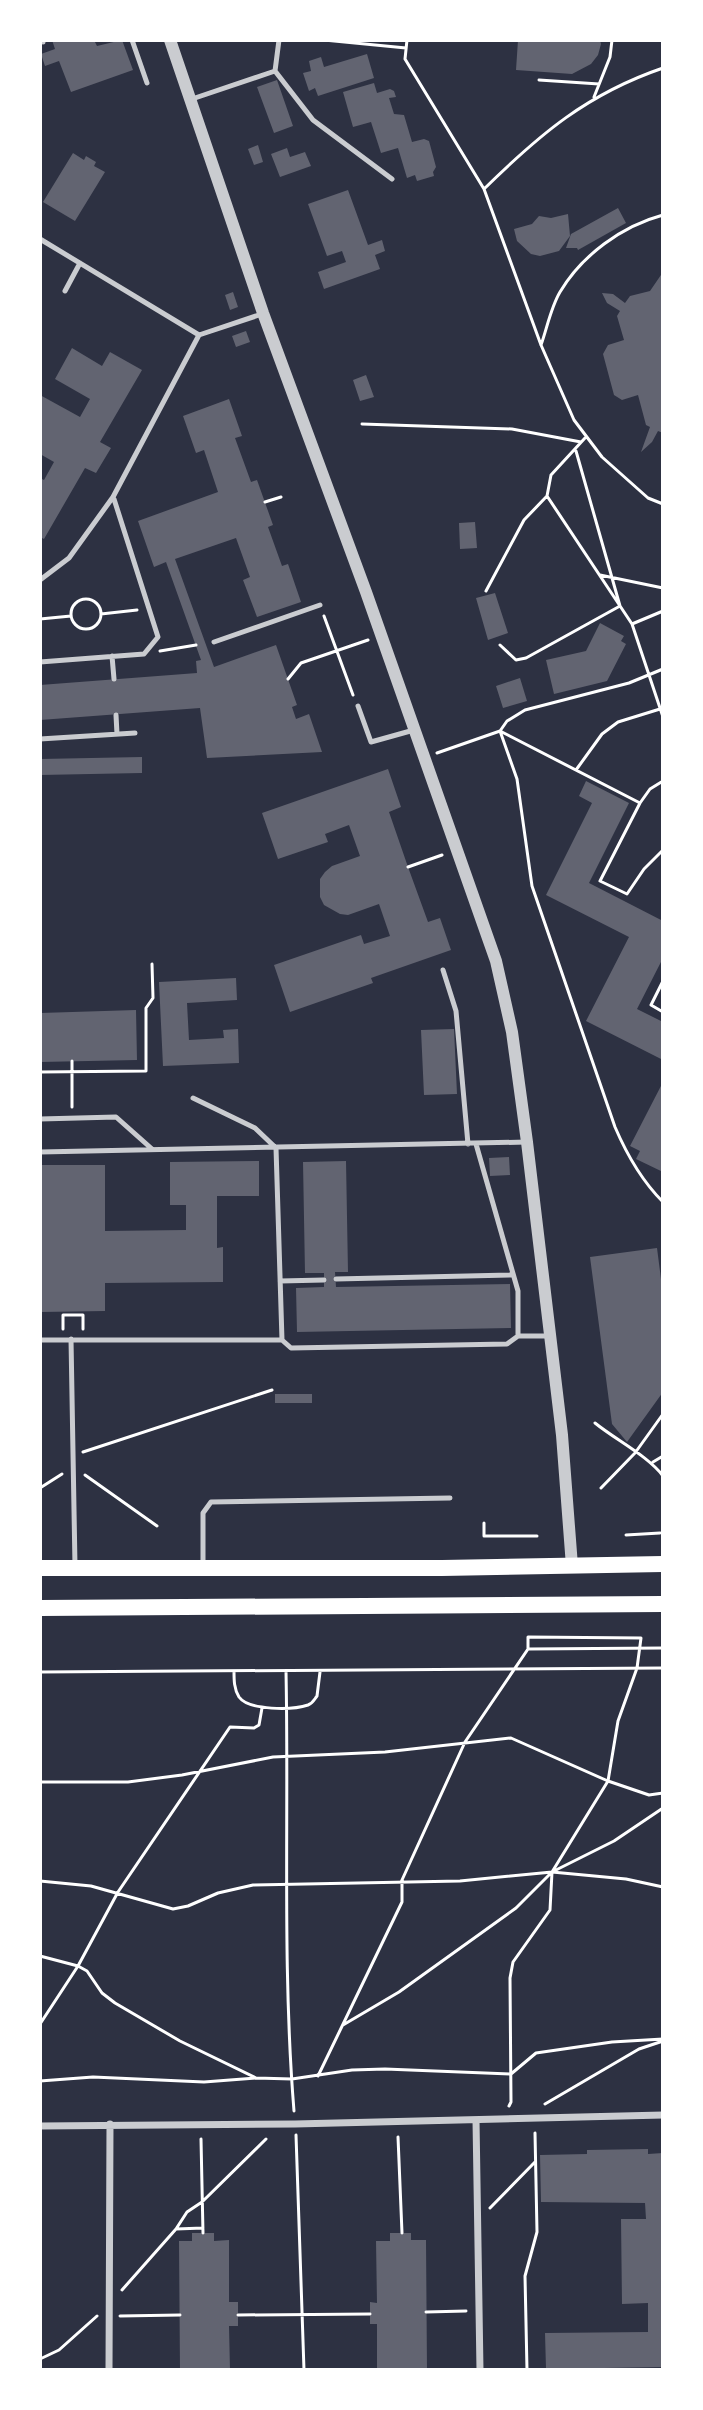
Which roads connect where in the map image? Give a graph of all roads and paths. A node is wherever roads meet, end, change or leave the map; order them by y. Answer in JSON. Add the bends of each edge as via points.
{"nodes":[{"id":1,"x":132,"y":40,"type":"edge"},
{"id":2,"x":170,"y":40,"type":"edge"},
{"id":3,"x":279,"y":40,"type":"edge"},
{"id":4,"x":324,"y":40,"type":"edge"},
{"id":5,"x":407,"y":40,"type":"edge"},
{"id":6,"x":612,"y":40,"type":"edge"},
{"id":7,"x":406,"y":48,"type":"junction"},
{"id":8,"x":663,"y":68,"type":"edge"},
{"id":9,"x":275,"y":71,"type":"junction"},
{"id":10,"x":539,"y":80,"type":"dead end"},
{"id":11,"x":147,"y":83,"type":"dead end"},
{"id":12,"x":599,"y":84,"type":"junction"},
{"id":13,"x":593,"y":97,"type":"junction"},
{"id":14,"x":191,"y":99,"type":"junction"},
{"id":15,"x":392,"y":179,"type":"dead end"},
{"id":16,"x":484,"y":189,"type":"junction"},
{"id":17,"x":663,"y":215,"type":"edge"},
{"id":18,"x":40,"y":239,"type":"edge"},
{"id":19,"x":80,"y":263,"type":"junction"},
{"id":20,"x":65,"y":291,"type":"dead end"},
{"id":21,"x":263,"y":313,"type":"junction"},
{"id":22,"x":199,"y":335,"type":"junction"},
{"id":23,"x":541,"y":345,"type":"junction"},
{"id":24,"x":362,"y":424,"type":"dead end"},
{"id":25,"x":584,"y":440,"type":"junction"},
{"id":26,"x":575,"y":449,"type":"junction"},
{"id":27,"x":547,"y":496,"type":"junction"},
{"id":28,"x":113,"y":497,"type":"junction"},
{"id":29,"x":281,"y":497,"type":"dead end"},
{"id":30,"x":265,"y":502,"type":"dead end"},
{"id":31,"x":663,"y":504,"type":"edge"},
{"id":32,"x":599,"y":575,"type":"junction"},
{"id":33,"x":612,"y":578,"type":"junction"},
{"id":34,"x":40,"y":580,"type":"edge"},
{"id":35,"x":663,"y":588,"type":"edge"},
{"id":36,"x":486,"y":591,"type":"dead end"},
{"id":37,"x":320,"y":605,"type":"joint"},
{"id":38,"x":620,"y":606,"type":"junction"},
{"id":39,"x":148,"y":608,"type":"junction"},
{"id":40,"x":663,"y":611,"type":"edge"},
{"id":41,"x":101,"y":614,"type":"junction"},
{"id":42,"x":71,"y":616,"type":"junction"},
{"id":43,"x":40,"y":619,"type":"edge"},
{"id":44,"x":632,"y":624,"type":"junction"},
{"id":45,"x":372,"y":638,"type":"dead end"},
{"id":46,"x":214,"y":642,"type":"dead end"},
{"id":47,"x":196,"y":645,"type":"dead end"},
{"id":48,"x":500,"y":645,"type":"dead end"},
{"id":49,"x":337,"y":651,"type":"junction"},
{"id":50,"x":144,"y":654,"type":"junction"},
{"id":51,"x":112,"y":656,"type":"junction"},
{"id":52,"x":40,"y":662,"type":"edge"},
{"id":53,"x":663,"y":669,"type":"edge"},
{"id":54,"x":650,"y":675,"type":"junction"},
{"id":55,"x":114,"y":679,"type":"dead end"},
{"id":56,"x":288,"y":679,"type":"dead end"},
{"id":57,"x":355,"y":698,"type":"dead end"},
{"id":58,"x":358,"y":706,"type":"dead end"},
{"id":59,"x":660,"y":709,"type":"junction"},
{"id":60,"x":116,"y":715,"type":"dead end"},
{"id":61,"x":663,"y":717,"type":"edge"},
{"id":62,"x":415,"y":730,"type":"junction"},
{"id":63,"x":500,"y":731,"type":"junction"},
{"id":64,"x":135,"y":733,"type":"dead end"},
{"id":65,"x":117,"y":734,"type":"junction"},
{"id":66,"x":40,"y":739,"type":"edge"},
{"id":67,"x":425,"y":757,"type":"junction"},
{"id":68,"x":576,"y":770,"type":"junction"},
{"id":69,"x":663,"y":781,"type":"edge"},
{"id":70,"x":640,"y":803,"type":"junction"},
{"id":71,"x":663,"y":850,"type":"edge"},
{"id":72,"x":448,"y":853,"type":"dead end"},
{"id":73,"x":408,"y":867,"type":"dead end"},
{"id":74,"x":152,"y":964,"type":"dead end"},
{"id":75,"x":443,"y":970,"type":"dead end"},
{"id":76,"x":663,"y":981,"type":"edge"},
{"id":77,"x":663,"y":1012,"type":"edge"},
{"id":78,"x":72,"y":1061,"type":"dead end"},
{"id":79,"x":72,"y":1071,"type":"junction"},
{"id":80,"x":40,"y":1072,"type":"edge"},
{"id":81,"x":193,"y":1098,"type":"dead end"},
{"id":82,"x":72,"y":1118,"type":"junction"},
{"id":83,"x":40,"y":1119,"type":"edge"},
{"id":84,"x":527,"y":1142,"type":"junction"},
{"id":85,"x":468,"y":1144,"type":"junction"},
{"id":86,"x":476,"y":1144,"type":"junction"},
{"id":87,"x":276,"y":1148,"type":"junction"},
{"id":88,"x":153,"y":1150,"type":"junction"},
{"id":89,"x":40,"y":1152,"type":"edge"},
{"id":90,"x":663,"y":1202,"type":"edge"},
{"id":91,"x":513,"y":1275,"type":"junction"},
{"id":92,"x":336,"y":1279,"type":"dead end"},
{"id":93,"x":324,"y":1280,"type":"dead end"},
{"id":94,"x":280,"y":1281,"type":"junction"},
{"id":95,"x":63,"y":1330,"type":"dead end"},
{"id":96,"x":83,"y":1330,"type":"dead end"},
{"id":97,"x":518,"y":1336,"type":"junction"},
{"id":98,"x":550,"y":1336,"type":"junction"},
{"id":99,"x":71,"y":1339,"type":"junction"},
{"id":100,"x":40,"y":1340,"type":"edge"},
{"id":101,"x":282,"y":1340,"type":"junction"},
{"id":102,"x":272,"y":1390,"type":"dead end"},
{"id":103,"x":663,"y":1414,"type":"edge"},
{"id":104,"x":595,"y":1423,"type":"dead end"},
{"id":105,"x":83,"y":1452,"type":"dead end"},
{"id":106,"x":635,"y":1453,"type":"junction"},
{"id":107,"x":663,"y":1456,"type":"edge"},
{"id":108,"x":653,"y":1462,"type":"junction"},
{"id":109,"x":74,"y":1467,"type":"junction"},
{"id":110,"x":663,"y":1476,"type":"edge"},
{"id":111,"x":40,"y":1488,"type":"edge"},
{"id":112,"x":601,"y":1488,"type":"dead end"},
{"id":113,"x":450,"y":1498,"type":"dead end"},
{"id":114,"x":484,"y":1523,"type":"dead end"},
{"id":115,"x":157,"y":1526,"type":"dead end"},
{"id":116,"x":660,"y":1533,"type":"dead end"},
{"id":117,"x":626,"y":1535,"type":"dead end"},
{"id":118,"x":537,"y":1536,"type":"dead end"},
{"id":119,"x":663,"y":1564,"type":"edge"},
{"id":120,"x":572,"y":1566,"type":"junction"},
{"id":121,"x":75,"y":1567,"type":"junction"},
{"id":122,"x":203,"y":1567,"type":"junction"},
{"id":123,"x":40,"y":1568,"type":"edge"},
{"id":124,"x":663,"y":1604,"type":"edge"},
{"id":125,"x":40,"y":1608,"type":"edge"},
{"id":126,"x":641,"y":1648,"type":"junction"},
{"id":127,"x":663,"y":1648,"type":"edge"},
{"id":128,"x":528,"y":1649,"type":"junction"},
{"id":129,"x":637,"y":1668,"type":"junction"},
{"id":130,"x":663,"y":1668,"type":"edge"},
{"id":131,"x":515,"y":1669,"type":"junction"},
{"id":132,"x":234,"y":1671,"type":"junction"},
{"id":133,"x":286,"y":1671,"type":"junction"},
{"id":134,"x":320,"y":1671,"type":"junction"},
{"id":135,"x":40,"y":1672,"type":"edge"},
{"id":136,"x":287,"y":1707,"type":"junction"},
{"id":137,"x":262,"y":1708,"type":"junction"},
{"id":138,"x":465,"y":1742,"type":"junction"},
{"id":139,"x":289,"y":1757,"type":"junction"},
{"id":140,"x":200,"y":1771,"type":"junction"},
{"id":141,"x":608,"y":1781,"type":"junction"},
{"id":142,"x":40,"y":1782,"type":"edge"},
{"id":143,"x":663,"y":1793,"type":"edge"},
{"id":144,"x":663,"y":1808,"type":"edge"},
{"id":145,"x":552,"y":1872,"type":"junction"},
{"id":146,"x":402,"y":1880,"type":"junction"},
{"id":147,"x":40,"y":1881,"type":"edge"},
{"id":148,"x":286,"y":1885,"type":"junction"},
{"id":149,"x":663,"y":1887,"type":"edge"},
{"id":150,"x":118,"y":1892,"type":"junction"},
{"id":151,"x":40,"y":1956,"type":"edge"},
{"id":152,"x":78,"y":1966,"type":"junction"},
{"id":153,"x":40,"y":2024,"type":"edge"},
{"id":154,"x":343,"y":2025,"type":"junction"},
{"id":155,"x":663,"y":2040,"type":"edge"},
{"id":156,"x":511,"y":2074,"type":"junction"},
{"id":157,"x":318,"y":2076,"type":"junction"},
{"id":158,"x":256,"y":2078,"type":"junction"},
{"id":159,"x":292,"y":2079,"type":"junction"},
{"id":160,"x":40,"y":2081,"type":"edge"},
{"id":161,"x":293,"y":2098,"type":"dead end"},
{"id":162,"x":511,"y":2102,"type":"dead end"},
{"id":163,"x":545,"y":2104,"type":"dead end"},
{"id":164,"x":663,"y":2115,"type":"edge"},
{"id":165,"x":476,"y":2120,"type":"junction"},
{"id":166,"x":110,"y":2124,"type":"junction"},
{"id":167,"x":40,"y":2126,"type":"edge"},
{"id":168,"x":535,"y":2133,"type":"dead end"},
{"id":169,"x":398,"y":2137,"type":"dead end"},
{"id":170,"x":201,"y":2139,"type":"dead end"},
{"id":171,"x":266,"y":2139,"type":"dead end"},
{"id":172,"x":296,"y":2139,"type":"dead end"},
{"id":173,"x":535,"y":2162,"type":"junction"},
{"id":174,"x":202,"y":2202,"type":"junction"},
{"id":175,"x":477,"y":2221,"type":"junction"},
{"id":176,"x":176,"y":2229,"type":"junction"},
{"id":177,"x":402,"y":2233,"type":"dead end"},
{"id":178,"x":126,"y":2286,"type":"dead end"},
{"id":179,"x":479,"y":2311,"type":"junction"},
{"id":180,"x":426,"y":2312,"type":"dead end"},
{"id":181,"x":304,"y":2314,"type":"junction"},
{"id":182,"x":370,"y":2314,"type":"dead end"},
{"id":183,"x":180,"y":2315,"type":"dead end"},
{"id":184,"x":238,"y":2315,"type":"dead end"},
{"id":185,"x":125,"y":2316,"type":"dead end"},
{"id":186,"x":82,"y":2329,"type":"dead end"},
{"id":187,"x":40,"y":2359,"type":"edge"},
{"id":188,"x":109,"y":2370,"type":"edge"},
{"id":189,"x":304,"y":2370,"type":"edge"},
{"id":190,"x":480,"y":2370,"type":"edge"},
{"id":191,"x":527,"y":2370,"type":"edge"}],
"edges":[{"from":1,"to":11,"type":"lane"},
{"from":2,"to":14,"type":"street"},
{"from":3,"to":9,"type":"lane"},
{"from":4,"to":7,"type":"path"},
{"from":5,"to":7,"type":"path"},
{"from":6,"to":12,"type":"path"},
{"from":7,"to":16,"type":"path","via":[[405,59]]},
{"from":8,"to":13,"type":"path"},
{"from":9,"to":14,"type":"lane"},
{"from":9,"to":15,"type":"lane","via":[[313,120]]},
{"from":10,"to":12,"type":"path"},
{"from":12,"to":13,"type":"path"},
{"from":13,"to":16,"type":"path","via":[[551,127]]},
{"from":14,"to":21,"type":"street"},
{"from":16,"to":23,"type":"path"},
{"from":17,"to":23,"type":"path","via":[[639,222],[597,248],[559,292]]},
{"from":18,"to":19,"type":"lane"},
{"from":19,"to":20,"type":"lane"},
{"from":19,"to":22,"type":"lane"},
{"from":21,"to":22,"type":"lane"},
{"from":21,"to":62,"type":"street"},
{"from":22,"to":28,"type":"lane"},
{"from":23,"to":25,"type":"path"},
{"from":24,"to":25,"type":"path","via":[[512,429]]},
{"from":25,"to":26,"type":"path"},
{"from":25,"to":31,"type":"path","via":[[648,498]]},
{"from":26,"to":27,"type":"path","via":[[551,475]]},
{"from":26,"to":33,"type":"path"},
{"from":27,"to":32,"type":"path"},
{"from":27,"to":36,"type":"path","via":[[524,520]]},
{"from":28,"to":34,"type":"lane","via":[[69,558]]},
{"from":28,"to":39,"type":"lane"},
{"from":29,"to":30,"type":"path"},
{"from":32,"to":33,"type":"path"},
{"from":32,"to":38,"type":"path"},
{"from":33,"to":35,"type":"path"},
{"from":33,"to":38,"type":"path"},
{"from":37,"to":46,"type":"lane"},
{"from":37,"to":49,"type":"path"},
{"from":38,"to":44,"type":"path"},
{"from":38,"to":48,"type":"path","via":[[526,658],[516,660]]},
{"from":39,"to":41,"type":"path"},
{"from":39,"to":50,"type":"lane","via":[[158,637]]},
{"from":40,"to":44,"type":"path"},
{"from":41,"to":42,"type":"path","via":[[88,630],[76,626]]},
{"from":41,"to":42,"type":"path","via":[[95,602],[84,599],[73,605]]},
{"from":42,"to":43,"type":"path"},
{"from":44,"to":54,"type":"path"},
{"from":45,"to":49,"type":"path"},
{"from":47,"to":50,"type":"path"},
{"from":49,"to":56,"type":"path","via":[[301,663]]},
{"from":49,"to":57,"type":"path"},
{"from":50,"to":51,"type":"lane"},
{"from":51,"to":52,"type":"lane"},
{"from":51,"to":55,"type":"lane"},
{"from":53,"to":54,"type":"path"},
{"from":54,"to":59,"type":"path"},
{"from":54,"to":63,"type":"path","via":[[525,710]]},
{"from":58,"to":62,"type":"lane","via":[[371,742]]},
{"from":59,"to":61,"type":"path"},
{"from":59,"to":68,"type":"path","via":[[618,722],[602,734]]},
{"from":60,"to":65,"type":"lane"},
{"from":62,"to":67,"type":"street"},
{"from":63,"to":67,"type":"path"},
{"from":63,"to":68,"type":"path"},
{"from":63,"to":90,"type":"path","via":[[517,779],[532,886],[615,1127],[628,1157]]},
{"from":64,"to":65,"type":"lane"},
{"from":65,"to":66,"type":"lane"},
{"from":67,"to":84,"type":"street","via":[[496,961]]},
{"from":68,"to":70,"type":"path"},
{"from":69,"to":70,"type":"path"},
{"from":70,"to":71,"type":"path","via":[[600,881],[627,894]]},
{"from":72,"to":73,"type":"path"},
{"from":74,"to":79,"type":"path","via":[[146,1071]]},
{"from":75,"to":85,"type":"lane","via":[[456,1011]]},
{"from":76,"to":77,"type":"path","via":[[651,1005]]},
{"from":78,"to":79,"type":"path"},
{"from":79,"to":80,"type":"path"},
{"from":79,"to":82,"type":"path"},
{"from":81,"to":87,"type":"lane","via":[[255,1128]]},
{"from":82,"to":83,"type":"lane"},
{"from":82,"to":88,"type":"lane","via":[[116,1117]]},
{"from":84,"to":86,"type":"lane"},
{"from":84,"to":98,"type":"street"},
{"from":85,"to":86,"type":"lane"},
{"from":85,"to":87,"type":"lane"},
{"from":86,"to":91,"type":"lane"},
{"from":87,"to":88,"type":"lane"},
{"from":87,"to":94,"type":"lane"},
{"from":88,"to":89,"type":"lane"},
{"from":91,"to":92,"type":"lane"},
{"from":91,"to":97,"type":"lane"},
{"from":93,"to":94,"type":"lane"},
{"from":94,"to":101,"type":"lane"},
{"from":95,"to":96,"type":"path","via":[[63,1315],[73,1313],[83,1315]]},
{"from":97,"to":98,"type":"lane"},
{"from":97,"to":101,"type":"lane","via":[[507,1344],[306,1348],[291,1348]]},
{"from":98,"to":120,"type":"street"},
{"from":99,"to":100,"type":"lane"},
{"from":99,"to":101,"type":"lane"},
{"from":99,"to":109,"type":"lane"},
{"from":102,"to":105,"type":"path"},
{"from":103,"to":106,"type":"path"},
{"from":104,"to":106,"type":"path"},
{"from":106,"to":108,"type":"path"},
{"from":106,"to":112,"type":"path"},
{"from":107,"to":108,"type":"path"},
{"from":108,"to":110,"type":"path"},
{"from":109,"to":111,"type":"path"},
{"from":109,"to":115,"type":"path"},
{"from":109,"to":121,"type":"lane"},
{"from":113,"to":122,"type":"lane","via":[[211,1502],[203,1513]]},
{"from":114,"to":118,"type":"path","via":[[484,1536]]},
{"from":116,"to":117,"type":"path"},
{"from":119,"to":120,"type":"main road"},
{"from":120,"to":122,"type":"main road"},
{"from":121,"to":122,"type":"main road"},
{"from":121,"to":123,"type":"main road"},
{"from":124,"to":125,"type":"main road"},
{"from":126,"to":127,"type":"path"},
{"from":126,"to":128,"type":"path"},
{"from":126,"to":128,"type":"path","via":[[641,1638],[528,1637]]},
{"from":126,"to":129,"type":"path"},
{"from":128,"to":131,"type":"path"},
{"from":129,"to":130,"type":"path"},
{"from":129,"to":131,"type":"path"},
{"from":129,"to":141,"type":"path","via":[[618,1721]]},
{"from":131,"to":134,"type":"path"},
{"from":131,"to":138,"type":"path"},
{"from":132,"to":133,"type":"path"},
{"from":132,"to":135,"type":"path"},
{"from":132,"to":137,"type":"path","via":[[239,1698]]},
{"from":133,"to":134,"type":"path"},
{"from":133,"to":136,"type":"path"},
{"from":134,"to":136,"type":"path","via":[[314,1701]]},
{"from":136,"to":137,"type":"path"},
{"from":136,"to":139,"type":"path"},
{"from":137,"to":140,"type":"path","via":[[259,1725],[230,1727]]},
{"from":138,"to":139,"type":"path"},
{"from":138,"to":141,"type":"path","via":[[511,1738]]},
{"from":138,"to":146,"type":"path"},
{"from":139,"to":140,"type":"path"},
{"from":139,"to":148,"type":"path"},
{"from":140,"to":142,"type":"path","via":[[128,1782]]},
{"from":140,"to":150,"type":"path"},
{"from":141,"to":143,"type":"path","via":[[649,1795]]},
{"from":141,"to":145,"type":"path"},
{"from":144,"to":145,"type":"path","via":[[614,1841]]},
{"from":145,"to":146,"type":"path","via":[[460,1881]]},
{"from":145,"to":149,"type":"path"},
{"from":145,"to":154,"type":"path","via":[[516,1908],[399,1992]]},
{"from":145,"to":156,"type":"path","via":[[550,1910],[513,1962]]},
{"from":146,"to":148,"type":"path"},
{"from":146,"to":154,"type":"path","via":[[402,1902]]},
{"from":147,"to":150,"type":"path"},
{"from":148,"to":150,"type":"path","via":[[253,1885],[173,1909]]},
{"from":148,"to":159,"type":"path"},
{"from":150,"to":152,"type":"path"},
{"from":151,"to":152,"type":"path"},
{"from":152,"to":153,"type":"path"},
{"from":152,"to":158,"type":"path","via":[[123,2008]]},
{"from":154,"to":157,"type":"path"},
{"from":155,"to":156,"type":"path","via":[[536,2053]]},
{"from":155,"to":163,"type":"path"},
{"from":156,"to":157,"type":"path","via":[[385,2069]]},
{"from":156,"to":162,"type":"path"},
{"from":157,"to":159,"type":"path"},
{"from":158,"to":159,"type":"path"},
{"from":158,"to":160,"type":"path"},
{"from":159,"to":161,"type":"path"},
{"from":164,"to":165,"type":"street"},
{"from":165,"to":166,"type":"street"},
{"from":165,"to":175,"type":"street"},
{"from":166,"to":167,"type":"street"},
{"from":166,"to":188,"type":"street"},
{"from":168,"to":173,"type":"path"},
{"from":169,"to":177,"type":"path"},
{"from":170,"to":174,"type":"path"},
{"from":171,"to":174,"type":"path"},
{"from":172,"to":181,"type":"path"},
{"from":173,"to":175,"type":"path"},
{"from":173,"to":191,"type":"path","via":[[537,2232],[525,2276]]},
{"from":174,"to":176,"type":"path"},
{"from":174,"to":176,"type":"path","via":[[203,2231]]},
{"from":175,"to":179,"type":"street"},
{"from":176,"to":178,"type":"path"},
{"from":179,"to":180,"type":"path"},
{"from":179,"to":190,"type":"street"},
{"from":181,"to":182,"type":"path"},
{"from":181,"to":184,"type":"path"},
{"from":181,"to":189,"type":"path"},
{"from":183,"to":185,"type":"path"},
{"from":186,"to":187,"type":"path"}]}
